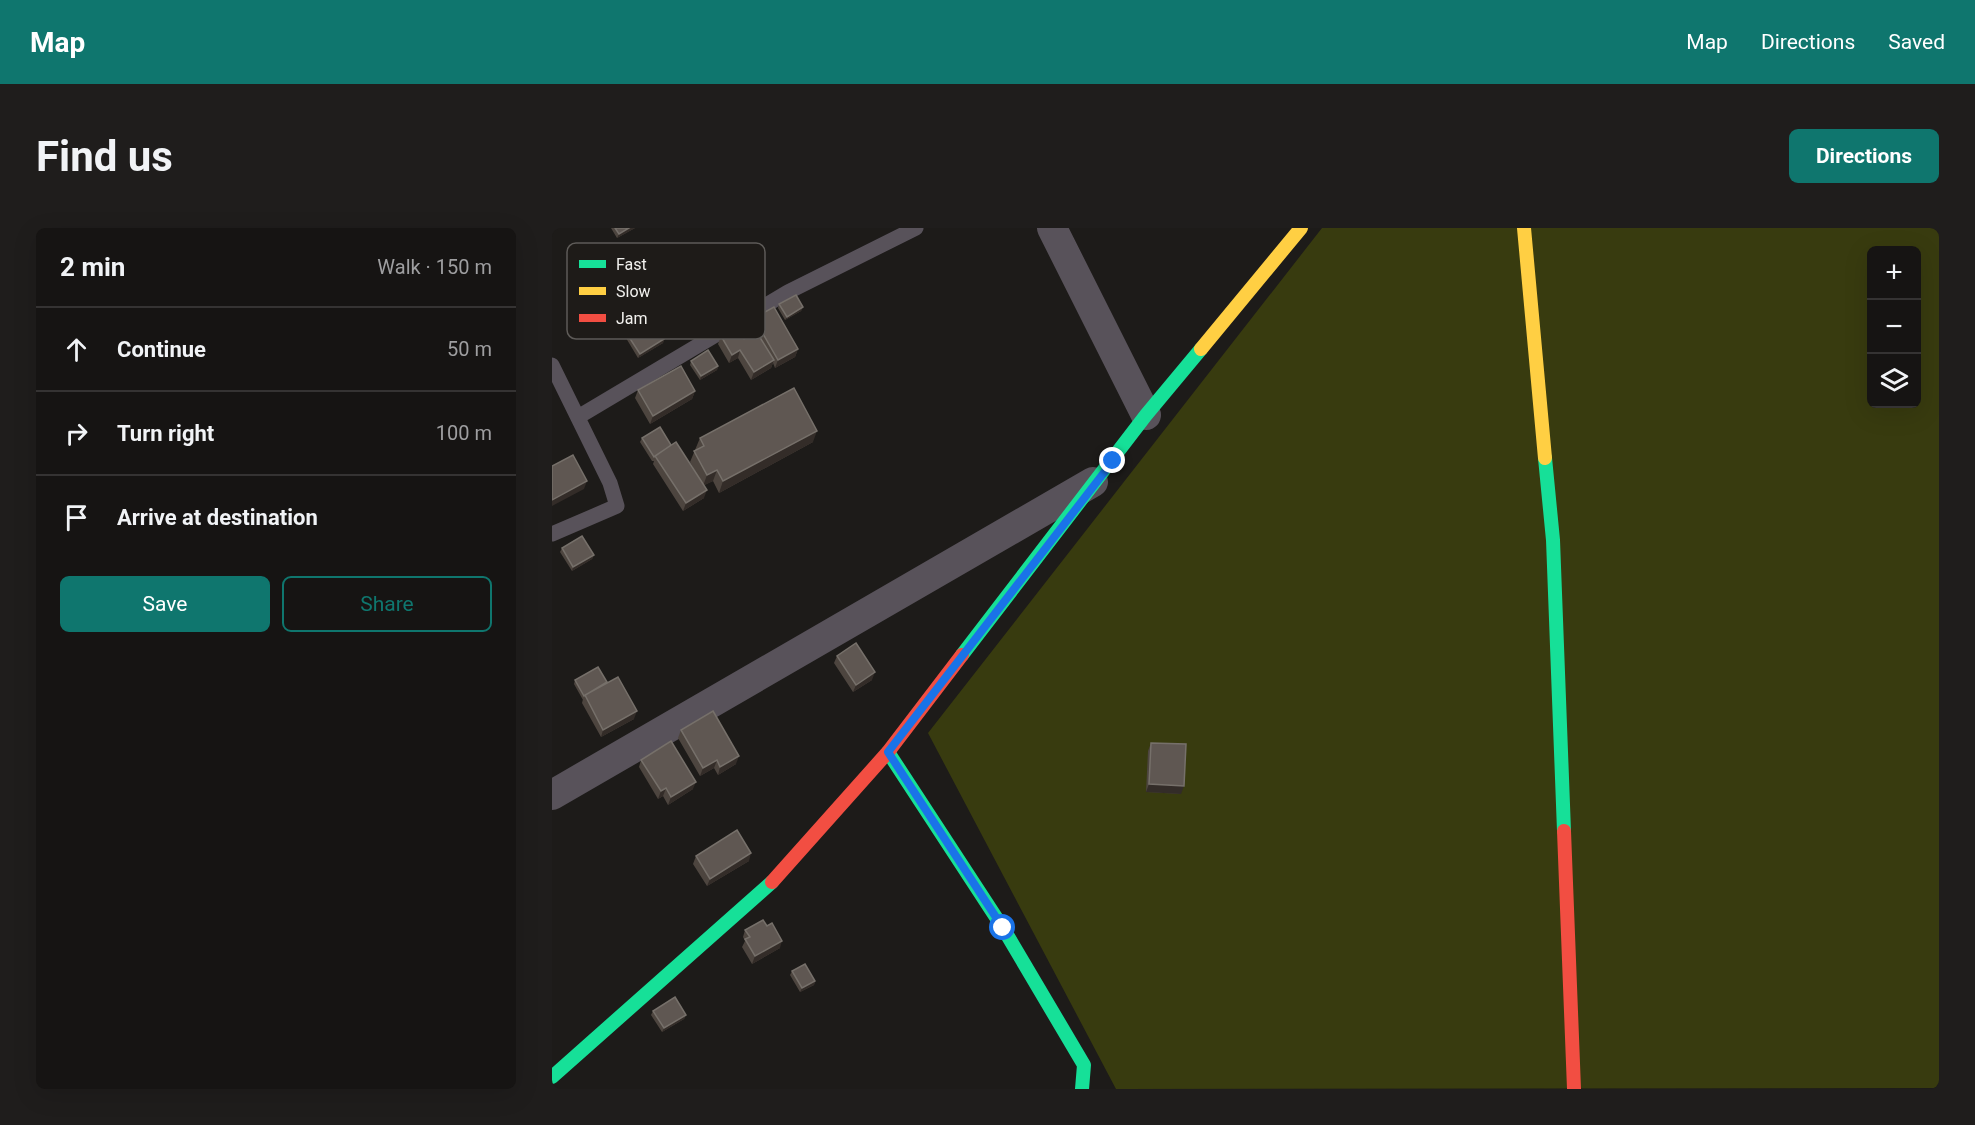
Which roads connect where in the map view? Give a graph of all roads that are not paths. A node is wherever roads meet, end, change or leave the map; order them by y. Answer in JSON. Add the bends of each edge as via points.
{"nodes":[{"id":1,"x":916,"y":228,"type":"edge"},
{"id":2,"x":1052,"y":228,"type":"edge"},
{"id":3,"x":1301,"y":228,"type":"edge"},
{"id":4,"x":1524,"y":228,"type":"edge"},
{"id":5,"x":765,"y":306,"type":"edge"},
{"id":6,"x":709,"y":339,"type":"edge"},
{"id":7,"x":552,"y":365,"type":"edge"},
{"id":8,"x":1146,"y":415,"type":"junction"},
{"id":9,"x":578,"y":417,"type":"junction"},
{"id":10,"x":1096,"y":481,"type":"junction"},
{"id":11,"x":552,"y":534,"type":"edge"},
{"id":12,"x":888,"y":752,"type":"junction"},
{"id":13,"x":552,"y":795,"type":"edge"},
{"id":14,"x":552,"y":1077,"type":"edge"},
{"id":15,"x":552,"y":1082,"type":"edge"},
{"id":16,"x":556,"y":1089,"type":"edge"},
{"id":17,"x":1082,"y":1089,"type":"edge"},
{"id":18,"x":1574,"y":1089,"type":"edge"}],
"edges":[{"from":1,"to":5,"type":"lane"},
{"from":2,"to":8,"type":"street"},
{"from":3,"to":8,"type":"street"},
{"from":4,"to":18,"type":"street","via":[[1553,540]]},
{"from":6,"to":9,"type":"lane"},
{"from":7,"to":9,"type":"lane"},
{"from":8,"to":10,"type":"street"},
{"from":9,"to":11,"type":"lane","via":[[616,496],[617,506]]},
{"from":10,"to":12,"type":"street"},
{"from":10,"to":13,"type":"street"},
{"from":12,"to":14,"type":"street","via":[[778,877]]},
{"from":12,"to":17,"type":"street","via":[[1003,928],[1084,1065]]},
{"from":15,"to":16,"type":"street"}]}
